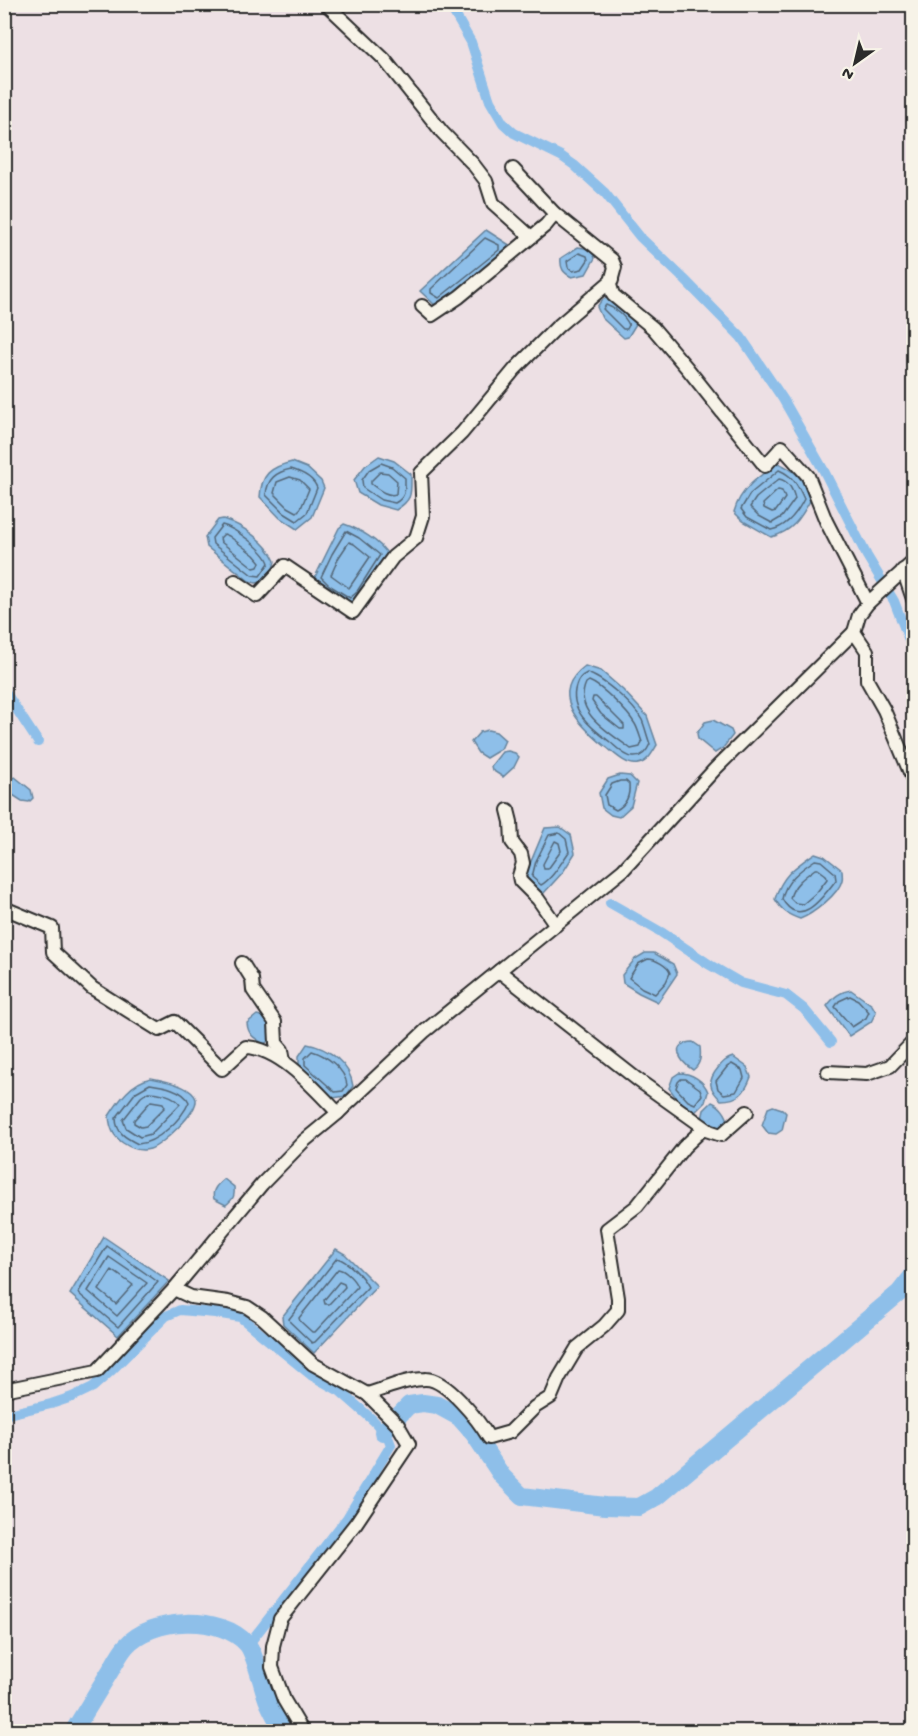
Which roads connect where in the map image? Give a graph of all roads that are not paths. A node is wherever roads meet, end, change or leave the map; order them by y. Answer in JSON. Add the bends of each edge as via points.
{"nodes":[{"id":1,"x":326,"y":4,"type":"edge"},
{"id":2,"x":513,"y":169,"type":"dead end"},
{"id":3,"x":555,"y":214,"type":"junction"},
{"id":4,"x":531,"y":237,"type":"junction"},
{"id":5,"x":612,"y":280,"type":"junction"},
{"id":6,"x":422,"y":306,"type":"dead end"},
{"id":7,"x":914,"y":561,"type":"edge"},
{"id":8,"x":903,"y":570,"type":"junction"},
{"id":9,"x":235,"y":581,"type":"dead end"},
{"id":10,"x":914,"y":602,"type":"edge"},
{"id":11,"x":868,"y":603,"type":"junction"},
{"id":12,"x":854,"y":632,"type":"junction"},
{"id":13,"x":914,"y":782,"type":"edge"},
{"id":14,"x":508,"y":810,"type":"dead end"},
{"id":15,"x":4,"y":908,"type":"edge"},
{"id":16,"x":556,"y":925,"type":"junction"},
{"id":17,"x":242,"y":963,"type":"dead end"},
{"id":18,"x":499,"y":971,"type":"junction"},
{"id":19,"x":914,"y":1041,"type":"edge"},
{"id":20,"x":284,"y":1061,"type":"junction"},
{"id":21,"x":828,"y":1072,"type":"dead end"},
{"id":22,"x":747,"y":1112,"type":"dead end"},
{"id":23,"x":338,"y":1113,"type":"junction"},
{"id":24,"x":708,"y":1130,"type":"junction"},
{"id":25,"x":174,"y":1289,"type":"junction"},
{"id":26,"x":4,"y":1390,"type":"edge"},
{"id":27,"x":367,"y":1394,"type":"junction"},
{"id":28,"x":303,"y":1731,"type":"edge"}],
"edges":[{"from":1,"to":4,"type":"street","via":[[384,60],[473,164],[486,181],[493,202]]},
{"from":2,"to":3,"type":"street"},
{"from":3,"to":4,"type":"street"},
{"from":3,"to":5,"type":"street","via":[[612,260]]},
{"from":4,"to":6,"type":"street","via":[[432,315]]},
{"from":5,"to":9,"type":"street","via":[[514,369],[462,433],[421,473],[423,516],[416,538],[393,557],[353,612],[285,566],[257,596]]},
{"from":5,"to":11,"type":"street","via":[[613,295],[653,328],[765,466],[782,447],[808,476]]},
{"from":7,"to":8,"type":"street"},
{"from":8,"to":10,"type":"street"},
{"from":8,"to":11,"type":"street"},
{"from":11,"to":12,"type":"street","via":[[858,615]]},
{"from":12,"to":13,"type":"street","via":[[867,651],[867,680]]},
{"from":12,"to":16,"type":"street","via":[[715,769],[623,870]]},
{"from":14,"to":16,"type":"street","via":[[512,842],[523,863],[520,881]]},
{"from":15,"to":20,"type":"street","via":[[51,928],[54,952],[92,988],[159,1030],[175,1022],[222,1069],[246,1047],[255,1047]]},
{"from":16,"to":18,"type":"street"},
{"from":17,"to":20,"type":"street","via":[[252,979],[253,990],[275,1022],[276,1043]]},
{"from":18,"to":23,"type":"street","via":[[425,1031]]},
{"from":18,"to":24,"type":"street"},
{"from":19,"to":21,"type":"street","via":[[890,1066],[867,1074]]},
{"from":20,"to":23,"type":"street"},
{"from":22,"to":24,"type":"street","via":[[721,1135]]},
{"from":23,"to":25,"type":"street","via":[[304,1140],[262,1184]]},
{"from":24,"to":27,"type":"street","via":[[703,1129],[684,1147],[637,1206],[607,1229],[618,1310],[577,1348],[551,1397],[510,1432],[489,1437],[460,1401],[428,1378]]},
{"from":25,"to":26,"type":"street","via":[[98,1371]]},
{"from":25,"to":27,"type":"street","via":[[191,1298],[247,1308],[313,1364]]},
{"from":27,"to":28,"type":"street","via":[[398,1425],[409,1444],[356,1523],[280,1619],[272,1667],[284,1700]]}]}
